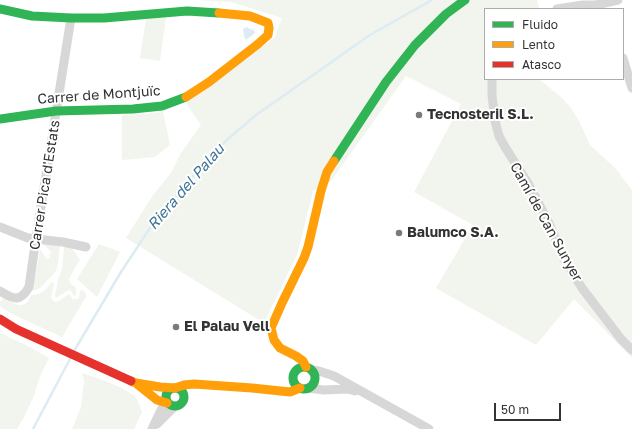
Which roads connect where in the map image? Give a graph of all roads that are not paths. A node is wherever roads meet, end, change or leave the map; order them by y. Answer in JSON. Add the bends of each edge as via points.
{"nodes":[{"id":1,"x":465,"y":0,"type":"edge"},
{"id":2,"x":618,"y":0,"type":"edge"},
{"id":3,"x":597,"y":7,"type":"edge"},
{"id":4,"x":564,"y":8,"type":"edge"},
{"id":5,"x":0,"y":9,"type":"edge"},
{"id":6,"x":71,"y":18,"type":"junction"},
{"id":7,"x":624,"y":61,"type":"edge"},
{"id":8,"x":492,"y":80,"type":"edge"},
{"id":9,"x":632,"y":88,"type":"edge"},
{"id":10,"x":56,"y":111,"type":"junction"},
{"id":11,"x":0,"y":119,"type":"edge"},
{"id":12,"x":0,"y":227,"type":"edge"},
{"id":13,"x":36,"y":238,"type":"junction"},
{"id":14,"x":86,"y":247,"type":"dead end"},
{"id":15,"x":0,"y":291,"type":"edge"},
{"id":16,"x":0,"y":319,"type":"edge"},
{"id":17,"x":632,"y":350,"type":"edge"},
{"id":18,"x":286,"y":351,"type":"junction"},
{"id":19,"x":309,"y":369,"type":"junction"},
{"id":20,"x":296,"y":370,"type":"junction"},
{"id":21,"x":293,"y":380,"type":"junction"},
{"id":22,"x":136,"y":383,"type":"junction"},
{"id":23,"x":219,"y":385,"type":"junction"},
{"id":24,"x":175,"y":388,"type":"junction"},
{"id":25,"x":303,"y":388,"type":"junction"},
{"id":26,"x":274,"y":390,"type":"junction"},
{"id":27,"x":368,"y":395,"type":"junction"},
{"id":28,"x":157,"y":400,"type":"junction"},
{"id":29,"x":175,"y":404,"type":"junction"},
{"id":30,"x":159,"y":414,"type":"junction"},
{"id":31,"x":153,"y":428,"type":"edge"},
{"id":32,"x":428,"y":429,"type":"edge"}],
"edges":[{"from":1,"to":18,"type":"street","via":[[446,14],[414,45],[386,82],[327,172],[306,253],[271,328],[274,340]]},
{"from":2,"to":3,"type":"street"},
{"from":3,"to":4,"type":"street","via":[[583,5]]},
{"from":5,"to":6,"type":"street","via":[[32,16]]},
{"from":6,"to":10,"type":"street","name":"Carrer Pica d'Estats"},
{"from":6,"to":10,"type":"street","name":"Carrer de Montjuïc","via":[[187,11],[250,16],[268,24],[269,28],[268,35],[258,44],[186,97],[162,106]]},
{"from":7,"to":9,"type":"street"},
{"from":8,"to":17,"type":"street","name":"Camí de Can Sunyer","via":[[495,121],[505,147],[529,185],[564,259],[582,288]]},
{"from":10,"to":11,"type":"street","name":"Carrer de Montjuïc"},
{"from":10,"to":13,"type":"street","name":"Carrer Pica d'Estats"},
{"from":12,"to":13,"type":"street","via":[[28,238]]},
{"from":13,"to":14,"type":"street"},
{"from":13,"to":15,"type":"street","name":"Carrer Pica d'Estats","via":[[29,287],[25,294],[13,298]]},
{"from":16,"to":22,"type":"street","via":[[16,329]]},
{"from":18,"to":19,"type":"street","via":[[303,361]]},
{"from":18,"to":20,"type":"street"},
{"from":19,"to":20,"type":"street","via":[[302,366]]},
{"from":19,"to":25,"type":"street","via":[[315,377],[314,381],[310,387]]},
{"from":19,"to":27,"type":"street","via":[[334,376]]},
{"from":20,"to":21,"type":"street"},
{"from":21,"to":25,"type":"street","via":[[296,386]]},
{"from":21,"to":26,"type":"street","via":[[286,386]]},
{"from":22,"to":24,"type":"street"},
{"from":22,"to":28,"type":"street"},
{"from":23,"to":24,"type":"street","via":[[194,384]]},
{"from":23,"to":26,"type":"street"},
{"from":23,"to":29,"type":"street","via":[[203,389]]},
{"from":24,"to":29,"type":"street","via":[[184,395]]},
{"from":24,"to":29,"type":"street","via":[[167,391],[165,397]]},
{"from":25,"to":26,"type":"street","via":[[290,392]]},
{"from":25,"to":27,"type":"street","via":[[347,389]]},
{"from":27,"to":32,"type":"street"},
{"from":28,"to":29,"type":"street"},
{"from":28,"to":30,"type":"street"},
{"from":29,"to":30,"type":"street","via":[[163,406]]},
{"from":29,"to":31,"type":"street"},
{"from":30,"to":31,"type":"street"}]}
